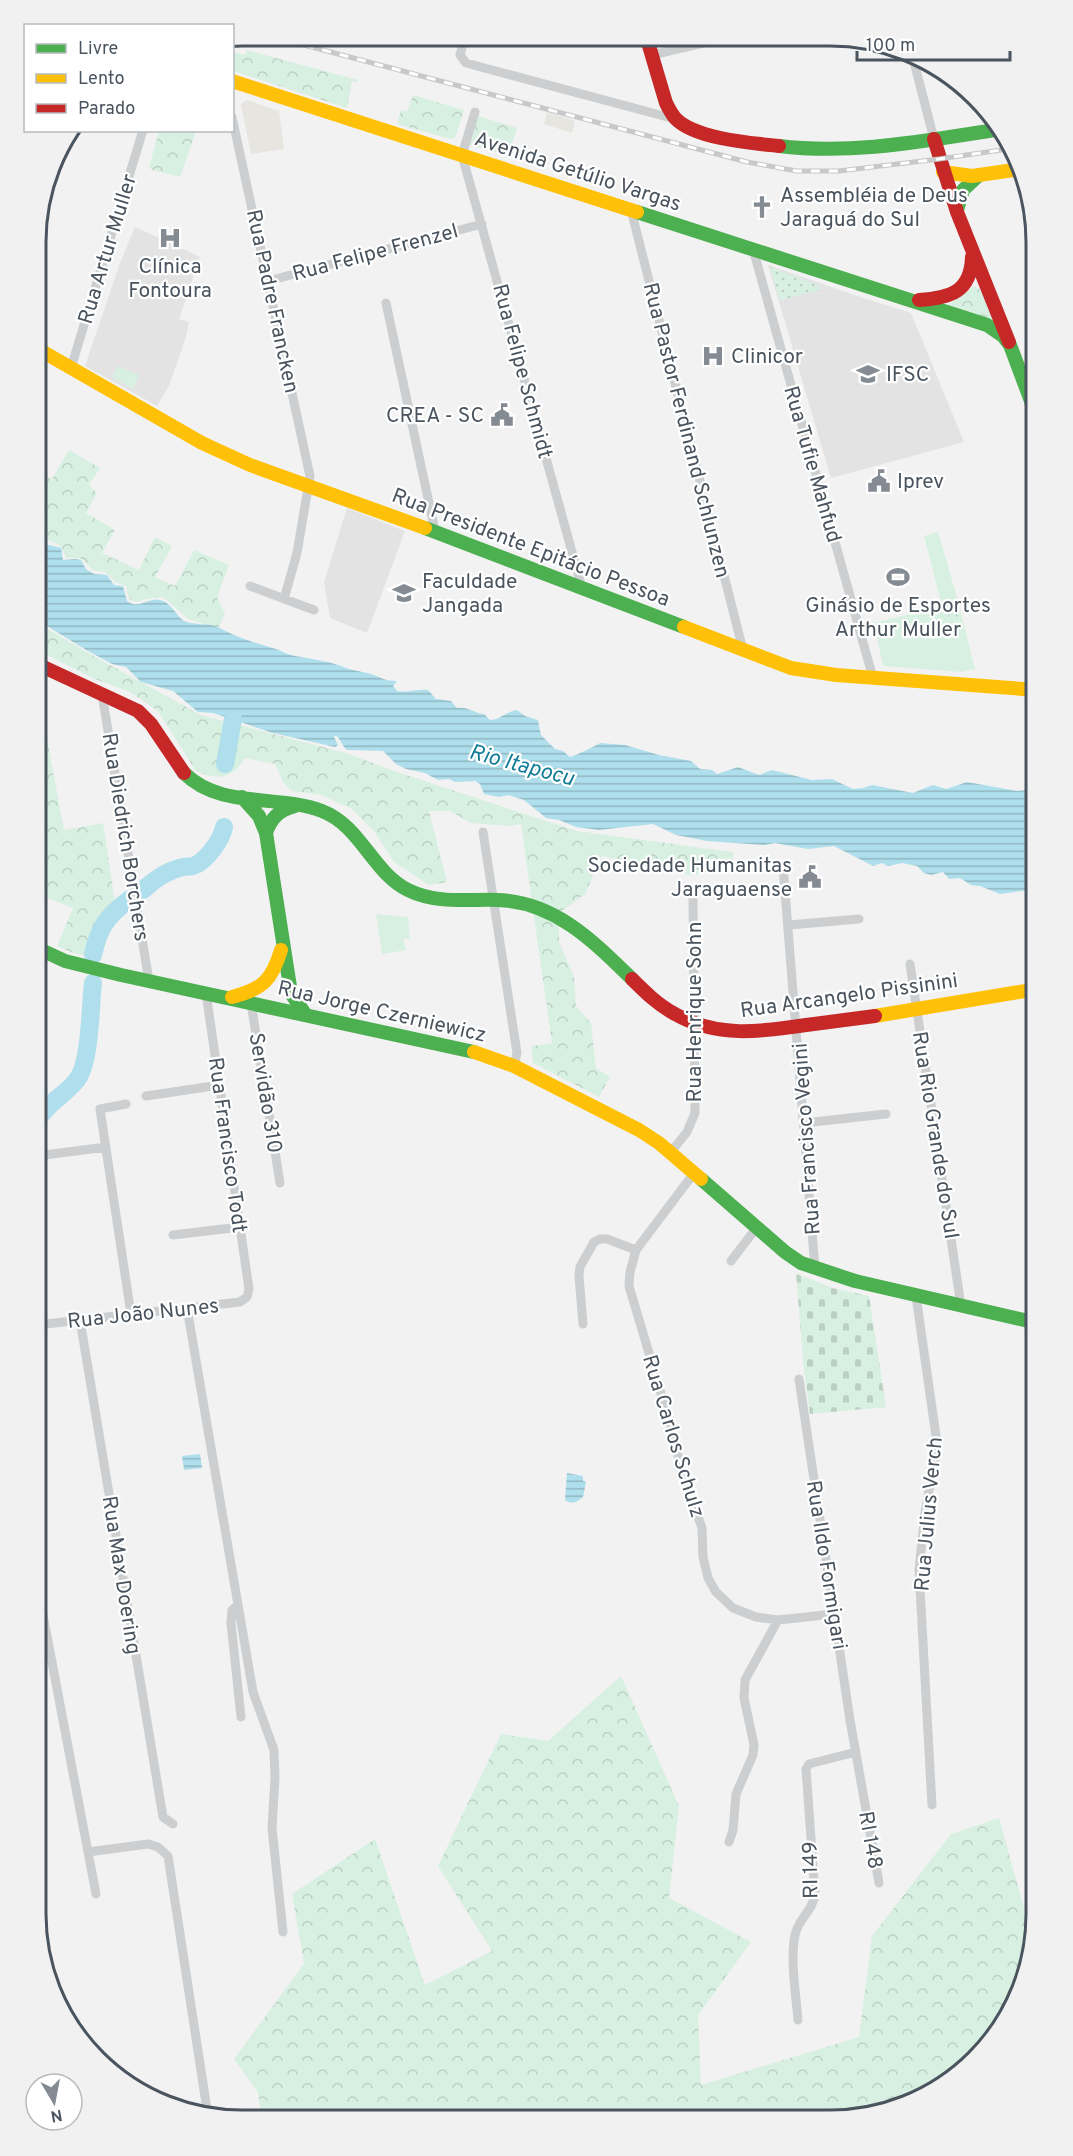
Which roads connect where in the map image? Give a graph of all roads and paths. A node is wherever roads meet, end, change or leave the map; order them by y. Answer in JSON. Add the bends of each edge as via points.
{"nodes":[{"id":1,"x":462,"y":46,"type":"edge"},
{"id":2,"x":649,"y":46,"type":"edge"},
{"id":3,"x":690,"y":46,"type":"edge"},
{"id":4,"x":652,"y":55,"type":"junction"},
{"id":5,"x":915,"y":66,"type":"edge"},
{"id":6,"x":234,"y":82,"type":"edge"},
{"id":7,"x":475,"y":112,"type":"dead end"},
{"id":8,"x":675,"y":119,"type":"junction"},
{"id":9,"x":234,"y":126,"type":"edge"},
{"id":10,"x":991,"y":131,"type":"edge"},
{"id":11,"x":142,"y":132,"type":"edge"},
{"id":12,"x":951,"y":136,"type":"junction"},
{"id":13,"x":934,"y":139,"type":"junction"},
{"id":14,"x":914,"y":142,"type":"junction"},
{"id":15,"x":462,"y":155,"type":"junction"},
{"id":16,"x":939,"y":158,"type":"junction"},
{"id":17,"x":1012,"y":170,"type":"edge"},
{"id":18,"x":943,"y":172,"type":"junction"},
{"id":19,"x":978,"y":176,"type":"junction"},
{"id":20,"x":632,"y":210,"type":"junction"},
{"id":21,"x":957,"y":213,"type":"junction"},
{"id":22,"x":482,"y":224,"type":"junction"},
{"id":23,"x":753,"y":249,"type":"junction"},
{"id":24,"x":972,"y":252,"type":"junction"},
{"id":25,"x":268,"y":281,"type":"junction"},
{"id":26,"x":965,"y":284,"type":"junction"},
{"id":27,"x":987,"y":287,"type":"junction"},
{"id":28,"x":911,"y":301,"type":"junction"},
{"id":29,"x":386,"y":303,"type":"dead end"},
{"id":30,"x":1010,"y":345,"type":"junction"},
{"id":31,"x":47,"y":354,"type":"edge"},
{"id":32,"x":71,"y":368,"type":"junction"},
{"id":33,"x":1027,"y":390,"type":"edge"},
{"id":34,"x":309,"y":486,"type":"junction"},
{"id":35,"x":435,"y":531,"type":"junction"},
{"id":36,"x":250,"y":586,"type":"dead end"},
{"id":37,"x":582,"y":588,"type":"junction"},
{"id":38,"x":284,"y":599,"type":"junction"},
{"id":39,"x":314,"y":610,"type":"dead end"},
{"id":40,"x":743,"y":650,"type":"junction"},
{"id":41,"x":47,"y":668,"type":"edge"},
{"id":42,"x":873,"y":678,"type":"junction"},
{"id":43,"x":1027,"y":689,"type":"edge"},
{"id":44,"x":102,"y":694,"type":"junction"},
{"id":45,"x":241,"y":796,"type":"junction"},
{"id":46,"x":298,"y":806,"type":"junction"},
{"id":47,"x":483,"y":832,"type":"dead end"},
{"id":48,"x":266,"y":833,"type":"junction"},
{"id":49,"x":783,"y":866,"type":"dead end"},
{"id":50,"x":495,"y":900,"type":"junction"},
{"id":51,"x":693,"y":900,"type":"dead end"},
{"id":52,"x":859,"y":919,"type":"dead end"},
{"id":53,"x":789,"y":925,"type":"junction"},
{"id":54,"x":282,"y":948,"type":"junction"},
{"id":55,"x":47,"y":953,"type":"edge"},
{"id":56,"x":910,"y":964,"type":"dead end"},
{"id":57,"x":149,"y":981,"type":"junction"},
{"id":58,"x":1027,"y":991,"type":"edge"},
{"id":59,"x":206,"y":993,"type":"junction"},
{"id":60,"x":227,"y":998,"type":"junction"},
{"id":61,"x":251,"y":1003,"type":"junction"},
{"id":62,"x":917,"y":1009,"type":"junction"},
{"id":63,"x":305,"y":1014,"type":"junction"},
{"id":64,"x":695,"y":1023,"type":"junction"},
{"id":65,"x":797,"y":1026,"type":"junction"},
{"id":66,"x":514,"y":1066,"type":"junction"},
{"id":67,"x":220,"y":1085,"type":"junction"},
{"id":68,"x":146,"y":1096,"type":"dead end"},
{"id":69,"x":126,"y":1104,"type":"dead end"},
{"id":70,"x":886,"y":1114,"type":"dead end"},
{"id":71,"x":804,"y":1123,"type":"junction"},
{"id":72,"x":106,"y":1147,"type":"junction"},
{"id":73,"x":670,"y":1152,"type":"junction"},
{"id":74,"x":46,"y":1155,"type":"edge"},
{"id":75,"x":694,"y":1173,"type":"junction"},
{"id":76,"x":280,"y":1183,"type":"dead end"},
{"id":77,"x":240,"y":1227,"type":"junction"},
{"id":78,"x":757,"y":1227,"type":"junction"},
{"id":79,"x":173,"y":1235,"type":"dead end"},
{"id":80,"x":636,"y":1250,"type":"junction"},
{"id":81,"x":731,"y":1261,"type":"dead end"},
{"id":82,"x":815,"y":1269,"type":"junction"},
{"id":83,"x":916,"y":1296,"type":"junction"},
{"id":84,"x":247,"y":1297,"type":"joint"},
{"id":85,"x":962,"y":1306,"type":"junction"},
{"id":86,"x":187,"y":1308,"type":"junction"},
{"id":87,"x":131,"y":1314,"type":"junction"},
{"id":88,"x":80,"y":1320,"type":"junction"},
{"id":89,"x":1026,"y":1321,"type":"edge"},
{"id":90,"x":46,"y":1324,"type":"edge"},
{"id":91,"x":584,"y":1324,"type":"dead end"},
{"id":92,"x":799,"y":1378,"type":"dead end"},
{"id":93,"x":237,"y":1606,"type":"junction"},
{"id":94,"x":834,"y":1614,"type":"junction"},
{"id":95,"x":778,"y":1620,"type":"junction"},
{"id":96,"x":46,"y":1632,"type":"edge"},
{"id":97,"x":241,"y":1717,"type":"dead end"},
{"id":98,"x":856,"y":1752,"type":"junction"},
{"id":99,"x":864,"y":1797,"type":"joint"},
{"id":100,"x":932,"y":1805,"type":"dead end"},
{"id":101,"x":173,"y":1824,"type":"dead end"},
{"id":102,"x":729,"y":1842,"type":"dead end"},
{"id":103,"x":88,"y":1852,"type":"junction"},
{"id":104,"x":879,"y":1883,"type":"dead end"},
{"id":105,"x":96,"y":1894,"type":"dead end"},
{"id":106,"x":283,"y":1932,"type":"dead end"},
{"id":107,"x":798,"y":2020,"type":"dead end"},
{"id":108,"x":206,"y":2106,"type":"edge"}],
"edges":[{"from":1,"to":8,"type":"street","via":[[460,55],[466,63]]},
{"from":2,"to":4,"type":"main road"},
{"from":3,"to":4,"type":"street"},
{"from":4,"to":8,"type":"main road"},
{"from":5,"to":13,"type":"street"},
{"from":6,"to":15,"type":"main road","name":"Avenida Getúlio Vargas"},
{"from":7,"to":15,"type":"street"},
{"from":8,"to":14,"type":"main road","via":[[717,136],[793,148],[835,149]]},
{"from":9,"to":25,"type":"street","name":"Rua Padre Francken"},
{"from":10,"to":12,"type":"main road"},
{"from":11,"to":32,"type":"street","name":"Rua Artur Muller"},
{"from":12,"to":13,"type":"main road"},
{"from":12,"to":16,"type":"main road","via":[[944,142]]},
{"from":13,"to":14,"type":"main road"},
{"from":13,"to":16,"type":"main road"},
{"from":14,"to":16,"type":"main road"},
{"from":15,"to":20,"type":"main road","name":"Avenida Getúlio Vargas"},
{"from":15,"to":22,"type":"street","name":"Rua Felipe Schmidt"},
{"from":16,"to":18,"type":"main road"},
{"from":17,"to":19,"type":"main road"},
{"from":18,"to":19,"type":"main road","via":[[958,177]]},
{"from":18,"to":21,"type":"main road"},
{"from":19,"to":21,"type":"main road","via":[[962,189]]},
{"from":20,"to":23,"type":"main road","name":"Avenida Getúlio Vargas"},
{"from":20,"to":40,"type":"street","name":"Rua Pastor Ferdinand Schlunzen"},
{"from":21,"to":24,"type":"main road"},
{"from":22,"to":25,"type":"street","name":"Rua Felipe Frenzel"},
{"from":22,"to":37,"type":"street","name":"Rua Felipe Schmidt"},
{"from":23,"to":28,"type":"main road","name":"Avenida Getúlio Vargas"},
{"from":23,"to":42,"type":"street","name":"Rua Tufie Mahfud"},
{"from":24,"to":26,"type":"main road","via":[[972,267]]},
{"from":24,"to":27,"type":"main road"},
{"from":25,"to":34,"type":"street","name":"Rua Padre Francken","via":[[309,467]]},
{"from":26,"to":27,"type":"main road","via":[[976,281]]},
{"from":26,"to":28,"type":"main road","name":"Avenida Getúlio Vargas","via":[[944,298]]},
{"from":27,"to":30,"type":"main road"},
{"from":28,"to":30,"type":"main road","name":"Avenida Getúlio Vargas","via":[[987,326]]},
{"from":29,"to":35,"type":"street"},
{"from":30,"to":33,"type":"main road"},
{"from":31,"to":32,"type":"main road","name":"Rua Presidente Epitácio Pessoa"},
{"from":32,"to":34,"type":"main road","name":"Rua Presidente Epitácio Pessoa","via":[[202,443]]},
{"from":34,"to":35,"type":"main road","name":"Rua Presidente Epitácio Pessoa"},
{"from":34,"to":38,"type":"street","name":"Rua Padre Francken"},
{"from":35,"to":37,"type":"main road","name":"Rua Presidente Epitácio Pessoa"},
{"from":36,"to":38,"type":"street"},
{"from":37,"to":40,"type":"main road","name":"Rua Presidente Epitácio Pessoa"},
{"from":38,"to":39,"type":"street"},
{"from":40,"to":42,"type":"main road","name":"Rua Presidente Epitácio Pessoa","via":[[791,668]]},
{"from":41,"to":44,"type":"main road","name":"Rua Arcangelo Pissinini"},
{"from":42,"to":43,"type":"main road","name":"Rua Presidente Epitácio Pessoa"},
{"from":44,"to":45,"type":"main road","name":"Rua Arcangelo Pissinini","via":[[133,708],[154,725],[189,779],[202,787]]},
{"from":44,"to":57,"type":"street","name":"Rua Diedrich Borchers"},
{"from":45,"to":46,"type":"main road","name":"Rua Arcangelo Pissinini"},
{"from":45,"to":48,"type":"main road","via":[[259,816]]},
{"from":46,"to":48,"type":"main road","via":[[273,816]]},
{"from":46,"to":50,"type":"main road","name":"Rua Arcangelo Pissinini","via":[[325,812],[345,823],[385,873],[409,891],[448,902]]},
{"from":47,"to":50,"type":"street"},
{"from":48,"to":54,"type":"main road"},
{"from":49,"to":53,"type":"street","name":"Rua Francisco Vegini"},
{"from":50,"to":64,"type":"main road","name":"Rua Arcangelo Pissinini","via":[[537,906],[569,922],[655,1000]]},
{"from":50,"to":66,"type":"street","via":[[517,1053]]},
{"from":51,"to":64,"type":"street","name":"Rua Henrique Sohn"},
{"from":52,"to":53,"type":"street"},
{"from":53,"to":65,"type":"street","name":"Rua Francisco Vegini"},
{"from":54,"to":60,"type":"main road","via":[[267,984]]},
{"from":54,"to":63,"type":"main road","via":[[291,993]]},
{"from":55,"to":57,"type":"main road","name":"Rua Jorge Czerniewicz","via":[[64,961]]},
{"from":56,"to":62,"type":"street","name":"Rua Rio Grande do Sul"},
{"from":57,"to":59,"type":"main road","name":"Rua Jorge Czerniewicz"},
{"from":58,"to":62,"type":"main road","name":"Rua Arcangelo Pissinini"},
{"from":59,"to":60,"type":"main road","name":"Rua Jorge Czerniewicz"},
{"from":59,"to":67,"type":"street","name":"Rua Francisco Todt"},
{"from":60,"to":61,"type":"main road","name":"Rua Jorge Czerniewicz"},
{"from":61,"to":63,"type":"main road","name":"Rua Jorge Czerniewicz"},
{"from":61,"to":76,"type":"street","name":"Servidão 310"},
{"from":62,"to":65,"type":"main road","name":"Rua Arcangelo Pissinini"},
{"from":62,"to":85,"type":"street","name":"Rua Rio Grande do Sul"},
{"from":63,"to":66,"type":"main road","name":"Rua Jorge Czerniewicz","via":[[455,1047]]},
{"from":64,"to":65,"type":"main road","name":"Rua Arcangelo Pissinini","via":[[735,1032]]},
{"from":64,"to":73,"type":"street","name":"Rua Henrique Sohn","via":[[695,1113],[687,1132]]},
{"from":65,"to":71,"type":"street","name":"Rua Francisco Vegini"},
{"from":66,"to":73,"type":"main road","name":"Rua Jorge Czerniewicz","via":[[639,1130]]},
{"from":67,"to":68,"type":"street"},
{"from":67,"to":77,"type":"street","name":"Rua Francisco Todt"},
{"from":69,"to":72,"type":"street","via":[[100,1109]]},
{"from":70,"to":71,"type":"street"},
{"from":71,"to":82,"type":"street","name":"Rua Francisco Vegini"},
{"from":72,"to":74,"type":"street"},
{"from":72,"to":87,"type":"street"},
{"from":73,"to":75,"type":"main road","name":"Rua Jorge Czerniewicz"},
{"from":75,"to":78,"type":"main road","name":"Rua Jorge Czerniewicz"},
{"from":75,"to":80,"type":"street","name":"Rua Carlos Schulz"},
{"from":77,"to":79,"type":"street"},
{"from":77,"to":84,"type":"street","name":"Rua Francisco Todt"},
{"from":78,"to":81,"type":"street"},
{"from":78,"to":82,"type":"main road","name":"Rua Jorge Czerniewicz","via":[[801,1263]]},
{"from":80,"to":91,"type":"street","via":[[607,1239],[594,1242],[579,1276]]},
{"from":80,"to":95,"type":"street","name":"Rua Carlos Schulz","via":[[629,1286],[702,1528],[708,1578],[733,1608]]},
{"from":82,"to":83,"type":"main road","name":"Rua Jorge Czerniewicz"},
{"from":83,"to":85,"type":"main road","name":"Rua Jorge Czerniewicz"},
{"from":83,"to":100,"type":"street","name":"Rua Julius Verch","via":[[936,1436],[919,1570]]},
{"from":84,"to":86,"type":"street","name":"Rua João Nunes","via":[[240,1302]]},
{"from":85,"to":89,"type":"main road","name":"Rua Jorge Czerniewicz"},
{"from":86,"to":87,"type":"street","name":"Rua João Nunes"},
{"from":86,"to":93,"type":"street"},
{"from":87,"to":88,"type":"street","name":"Rua João Nunes"},
{"from":88,"to":90,"type":"street","name":"Rua João Nunes"},
{"from":88,"to":101,"type":"street","name":"Rua Max Doering","via":[[163,1817]]},
{"from":92,"to":94,"type":"street","name":"Rua Ildo Formigari"},
{"from":93,"to":97,"type":"street","via":[[232,1610],[231,1623]]},
{"from":93,"to":106,"type":"street","via":[[253,1692],[274,1750],[272,1837]]},
{"from":94,"to":95,"type":"street","name":"Rua Carlos Schulz"},
{"from":94,"to":98,"type":"street","name":"Rua Ildo Formigari"},
{"from":95,"to":102,"type":"street","via":[[745,1680],[744,1698],[754,1745],[736,1794]]},
{"from":96,"to":103,"type":"street"},
{"from":98,"to":99,"type":"street","name":"Rua Ildo Formigari"},
{"from":98,"to":107,"type":"street","name":"RI 149","via":[[806,1768],[815,1894],[812,1907],[795,1935]]},
{"from":99,"to":104,"type":"street","name":"RI 148"},
{"from":103,"to":105,"type":"street"},
{"from":103,"to":108,"type":"street","via":[[148,1844],[168,1856]]}]}
